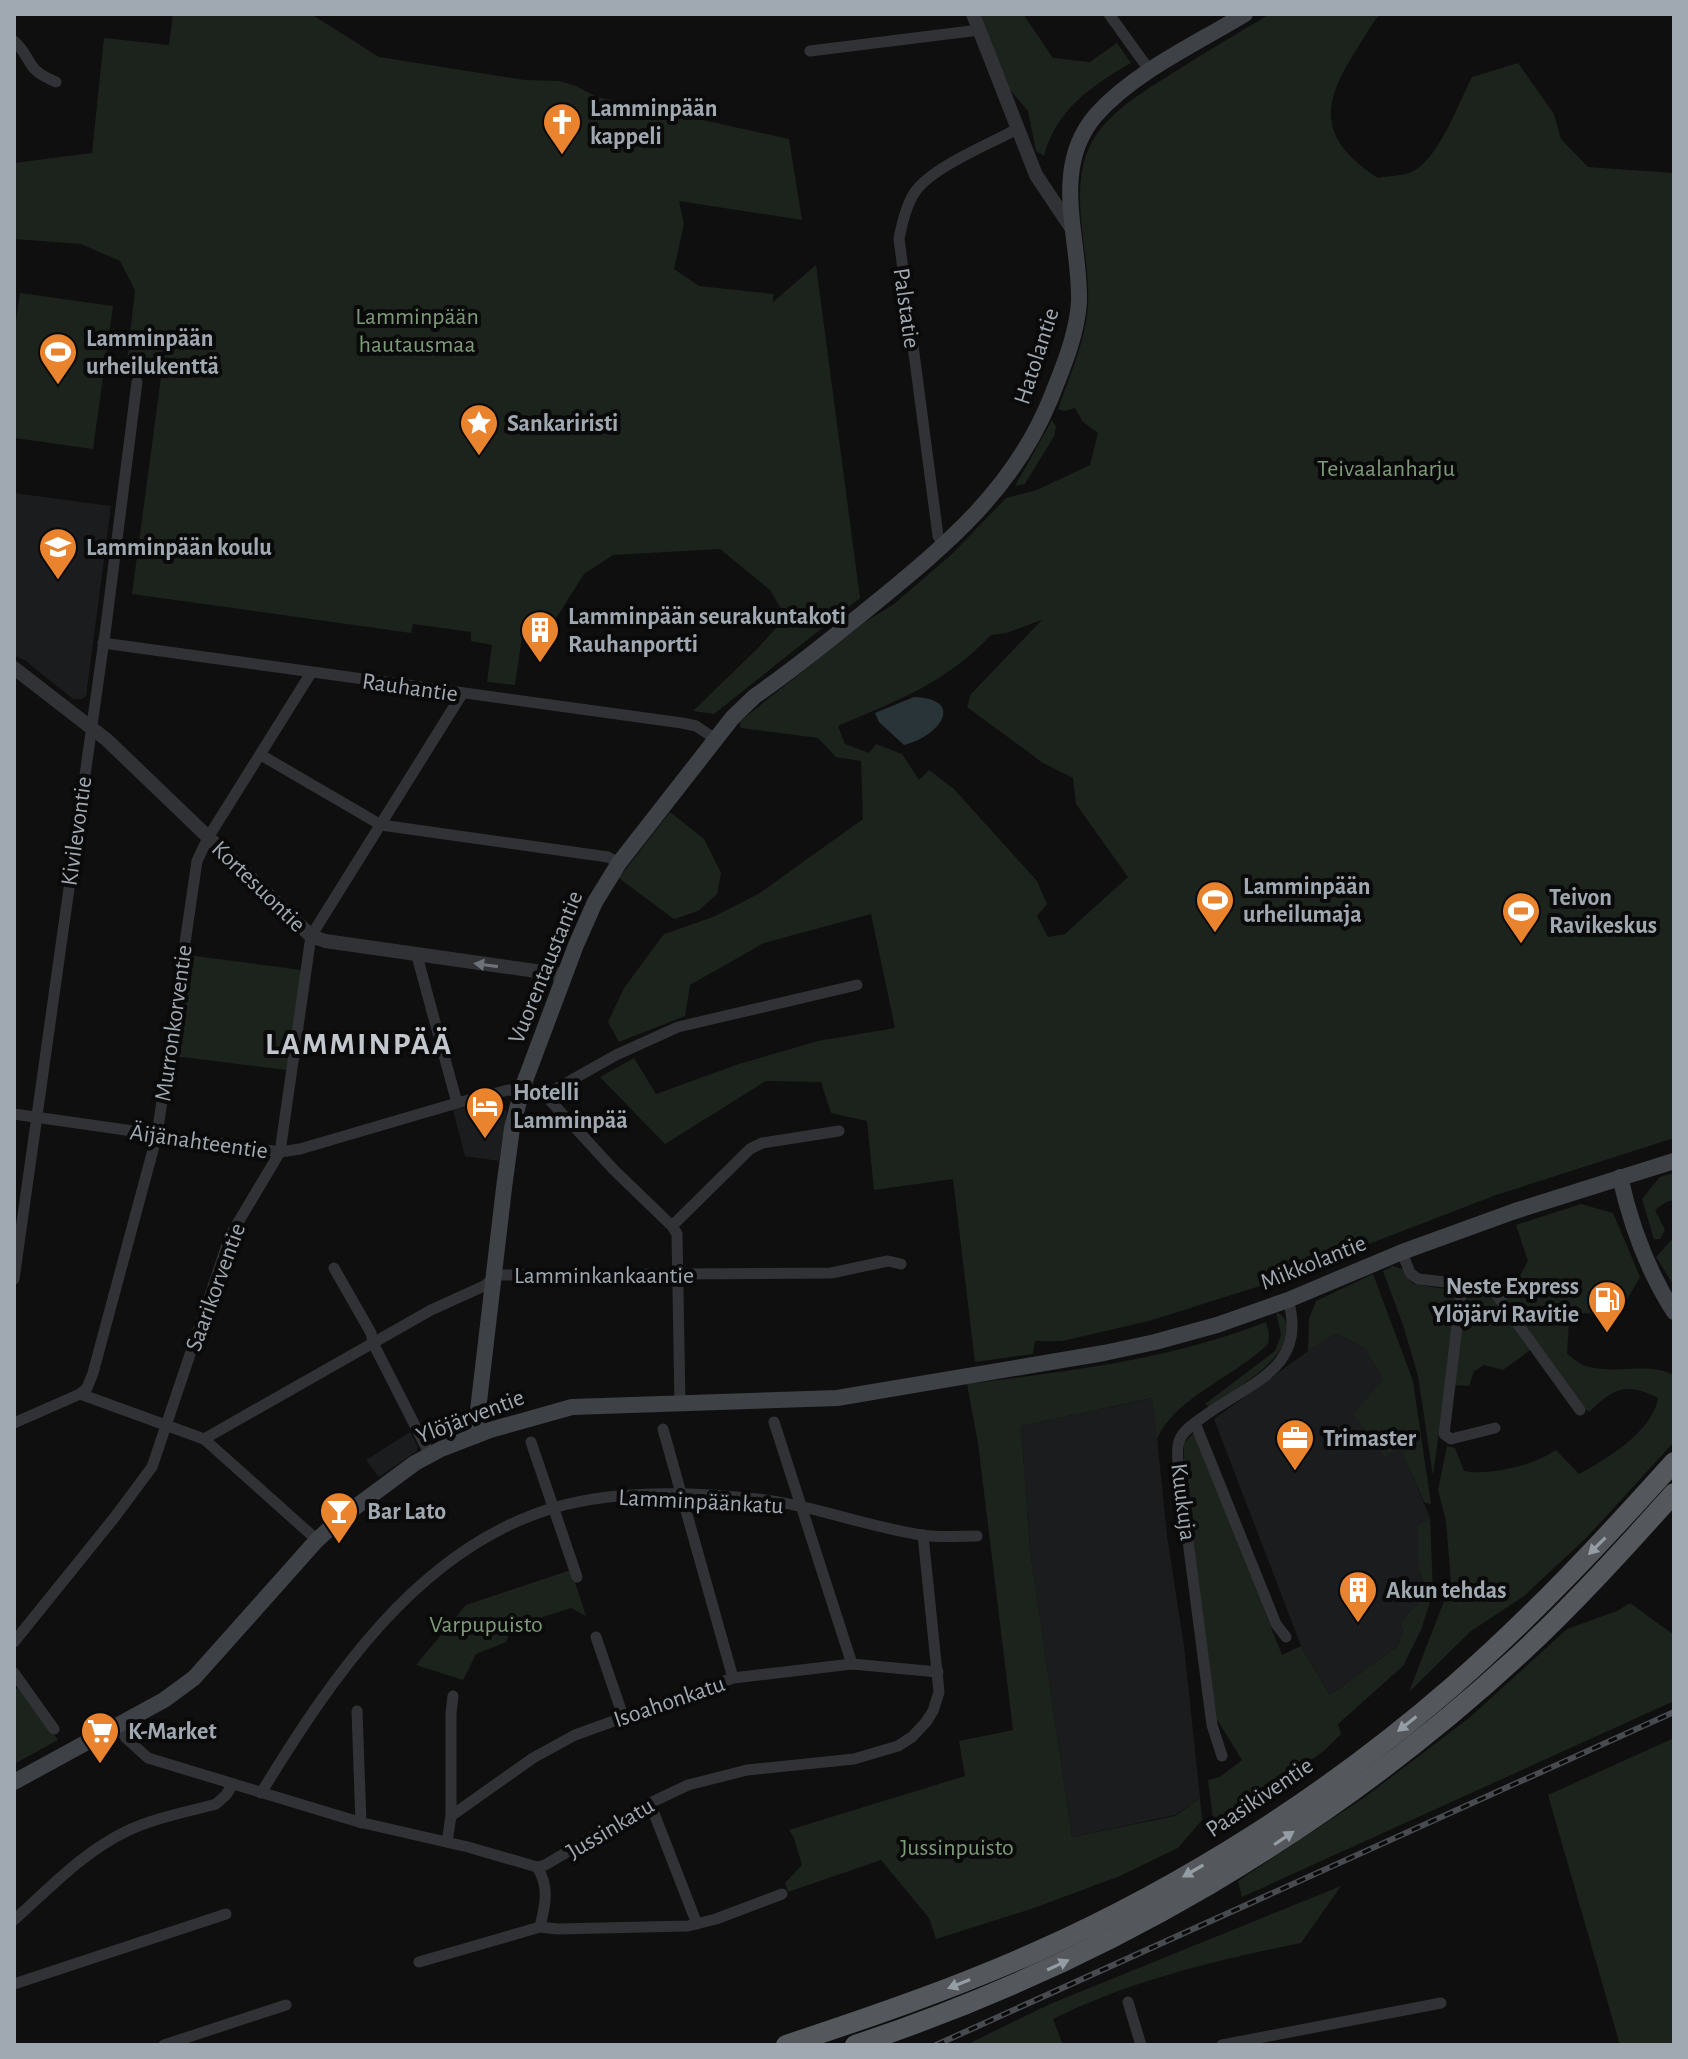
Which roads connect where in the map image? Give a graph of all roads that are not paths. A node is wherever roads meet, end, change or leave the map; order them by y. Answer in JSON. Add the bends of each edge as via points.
{"nodes":[{"id":1,"x":973,"y":14,"type":"edge"},
{"id":2,"x":1109,"y":14,"type":"edge"},
{"id":3,"x":1245,"y":14,"type":"edge"},
{"id":4,"x":979,"y":30,"type":"junction"},
{"id":5,"x":14,"y":41,"type":"edge"},
{"id":6,"x":810,"y":51,"type":"dead end"},
{"id":7,"x":1150,"y":71,"type":"junction"},
{"id":8,"x":56,"y":82,"type":"dead end"},
{"id":9,"x":1017,"y":129,"type":"junction"},
{"id":10,"x":1072,"y":229,"type":"junction"},
{"id":11,"x":137,"y":382,"type":"dead end"},
{"id":12,"x":944,"y":545,"type":"junction"},
{"id":13,"x":860,"y":616,"type":"joint"},
{"id":14,"x":103,"y":643,"type":"junction"},
{"id":15,"x":14,"y":668,"type":"edge"},
{"id":16,"x":311,"y":673,"type":"junction"},
{"id":17,"x":462,"y":694,"type":"junction"},
{"id":18,"x":91,"y":726,"type":"junction"},
{"id":19,"x":714,"y":738,"type":"junction"},
{"id":20,"x":261,"y":755,"type":"junction"},
{"id":21,"x":381,"y":825,"type":"junction"},
{"id":22,"x":209,"y":836,"type":"junction"},
{"id":23,"x":619,"y":863,"type":"junction"},
{"id":24,"x":311,"y":936,"type":"junction"},
{"id":25,"x":417,"y":956,"type":"junction"},
{"id":26,"x":564,"y":975,"type":"junction"},
{"id":27,"x":857,"y":985,"type":"dead end"},
{"id":28,"x":522,"y":1089,"type":"junction"},
{"id":29,"x":545,"y":1095,"type":"junction"},
{"id":30,"x":457,"y":1103,"type":"junction"},
{"id":31,"x":14,"y":1114,"type":"edge"},
{"id":32,"x":36,"y":1116,"type":"junction"},
{"id":33,"x":839,"y":1131,"type":"dead end"},
{"id":34,"x":157,"y":1135,"type":"junction"},
{"id":35,"x":280,"y":1152,"type":"junction"},
{"id":36,"x":1674,"y":1161,"type":"edge"},
{"id":37,"x":1620,"y":1177,"type":"junction"},
{"id":38,"x":672,"y":1226,"type":"junction"},
{"id":39,"x":1402,"y":1252,"type":"junction"},
{"id":40,"x":901,"y":1264,"type":"dead end"},
{"id":41,"x":334,"y":1268,"type":"dead end"},
{"id":42,"x":677,"y":1273,"type":"junction"},
{"id":43,"x":14,"y":1279,"type":"edge"},
{"id":44,"x":492,"y":1279,"type":"junction"},
{"id":45,"x":1462,"y":1285,"type":"junction"},
{"id":46,"x":1288,"y":1300,"type":"junction"},
{"id":47,"x":1674,"y":1312,"type":"edge"},
{"id":48,"x":373,"y":1343,"type":"junction"},
{"id":49,"x":962,"y":1375,"type":"joint"},
{"id":50,"x":80,"y":1394,"type":"junction"},
{"id":51,"x":680,"y":1404,"type":"junction"},
{"id":52,"x":1580,"y":1410,"type":"dead end"},
{"id":53,"x":774,"y":1422,"type":"dead end"},
{"id":54,"x":14,"y":1423,"type":"edge"},
{"id":55,"x":1195,"y":1423,"type":"junction"},
{"id":56,"x":167,"y":1424,"type":"junction"},
{"id":57,"x":1495,"y":1428,"type":"dead end"},
{"id":58,"x":663,"y":1429,"type":"dead end"},
{"id":59,"x":475,"y":1436,"type":"junction"},
{"id":60,"x":204,"y":1439,"type":"junction"},
{"id":61,"x":531,"y":1442,"type":"dead end"},
{"id":62,"x":430,"y":1455,"type":"junction"},
{"id":63,"x":1674,"y":1462,"type":"edge"},
{"id":64,"x":1674,"y":1493,"type":"edge"},
{"id":65,"x":683,"y":1495,"type":"junction"},
{"id":66,"x":803,"y":1507,"type":"junction"},
{"id":67,"x":552,"y":1508,"type":"junction"},
{"id":68,"x":923,"y":1535,"type":"junction"},
{"id":69,"x":977,"y":1536,"type":"dead end"},
{"id":70,"x":317,"y":1540,"type":"junction"},
{"id":71,"x":577,"y":1577,"type":"dead end"},
{"id":72,"x":596,"y":1637,"type":"dead end"},
{"id":73,"x":1286,"y":1637,"type":"dead end"},
{"id":74,"x":14,"y":1642,"type":"edge"},
{"id":75,"x":852,"y":1664,"type":"junction"},
{"id":76,"x":938,"y":1672,"type":"junction"},
{"id":77,"x":14,"y":1673,"type":"edge"},
{"id":78,"x":733,"y":1678,"type":"junction"},
{"id":79,"x":453,"y":1696,"type":"dead end"},
{"id":80,"x":357,"y":1711,"type":"dead end"},
{"id":81,"x":623,"y":1716,"type":"junction"},
{"id":82,"x":118,"y":1725,"type":"junction"},
{"id":83,"x":54,"y":1729,"type":"dead end"},
{"id":84,"x":1222,"y":1756,"type":"dead end"},
{"id":85,"x":14,"y":1782,"type":"edge"},
{"id":86,"x":233,"y":1784,"type":"junction"},
{"id":87,"x":261,"y":1793,"type":"junction"},
{"id":88,"x":650,"y":1803,"type":"junction"},
{"id":89,"x":451,"y":1816,"type":"junction"},
{"id":90,"x":361,"y":1823,"type":"junction"},
{"id":91,"x":447,"y":1842,"type":"junction"},
{"id":92,"x":537,"y":1867,"type":"junction"},
{"id":93,"x":782,"y":1894,"type":"dead end"},
{"id":94,"x":226,"y":1914,"type":"dead end"},
{"id":95,"x":14,"y":1920,"type":"edge"},
{"id":96,"x":697,"y":1924,"type":"junction"},
{"id":97,"x":540,"y":1927,"type":"junction"},
{"id":98,"x":419,"y":1962,"type":"dead end"},
{"id":99,"x":14,"y":1984,"type":"edge"},
{"id":100,"x":1128,"y":2002,"type":"dead end"},
{"id":101,"x":1441,"y":2003,"type":"dead end"},
{"id":102,"x":286,"y":2005,"type":"dead end"},
{"id":103,"x":164,"y":2045,"type":"edge"},
{"id":104,"x":786,"y":2045,"type":"edge"},
{"id":105,"x":855,"y":2045,"type":"edge"},
{"id":106,"x":1141,"y":2045,"type":"edge"},
{"id":107,"x":1222,"y":2045,"type":"edge"}],
"edges":[{"from":1,"to":4,"type":"street"},
{"from":2,"to":7,"type":"street"},
{"from":3,"to":7,"type":"main road","name":"Hatolantie"},
{"from":4,"to":6,"type":"street"},
{"from":4,"to":9,"type":"street"},
{"from":5,"to":8,"type":"street","via":[[36,73]]},
{"from":7,"to":10,"type":"main road","name":"Hatolantie","via":[[1106,105],[1081,137],[1071,173]]},
{"from":9,"to":10,"type":"street","via":[[1043,189]]},
{"from":9,"to":12,"type":"street","name":"Palstatie","via":[[931,175],[915,192],[899,239],[938,536]]},
{"from":10,"to":12,"type":"main road","name":"Hatolantie","via":[[1077,314],[1049,403],[1012,472]]},
{"from":11,"to":14,"type":"street","name":"Kivilevontie"},
{"from":12,"to":13,"type":"main road","name":"Hatolantie"},
{"from":13,"to":19,"type":"main road","name":"Vuorentaustantie","via":[[755,696]]},
{"from":14,"to":16,"type":"street","name":"Rauhantie"},
{"from":14,"to":18,"type":"street","name":"Kivilevontie"},
{"from":15,"to":18,"type":"street","name":"Kortesuontie"},
{"from":16,"to":17,"type":"street","name":"Rauhantie"},
{"from":16,"to":20,"type":"street","name":"Murronkorventie"},
{"from":17,"to":19,"type":"street","name":"Rauhantie","via":[[682,723]]},
{"from":17,"to":21,"type":"street","name":"Saarikorventie"},
{"from":18,"to":22,"type":"street","name":"Kortesuontie"},
{"from":18,"to":32,"type":"street","name":"Kivilevontie"},
{"from":19,"to":23,"type":"main road","name":"Vuorentaustantie"},
{"from":20,"to":21,"type":"street"},
{"from":20,"to":22,"type":"street","name":"Murronkorventie"},
{"from":21,"to":23,"type":"street","via":[[608,857]]},
{"from":21,"to":24,"type":"street","name":"Saarikorventie"},
{"from":22,"to":24,"type":"street","name":"Kortesuontie"},
{"from":22,"to":34,"type":"street","name":"Murronkorventie","via":[[194,872]]},
{"from":23,"to":26,"type":"main road","name":"Vuorentaustantie","via":[[585,921]]},
{"from":24,"to":25,"type":"street","name":"Kortesuontie"},
{"from":24,"to":35,"type":"street","name":"Saarikorventie"},
{"from":26,"to":25,"type":"street","name":"Kortesuontie","one_way":true},
{"from":25,"to":30,"type":"street"},
{"from":26,"to":28,"type":"main road","name":"Vuorentaustantie"},
{"from":27,"to":29,"type":"street","via":[[678,1027]]},
{"from":28,"to":29,"type":"street"},
{"from":28,"to":30,"type":"street","name":"Äijänahteentie"},
{"from":28,"to":44,"type":"main road","name":"Vuorentaustantie"},
{"from":29,"to":38,"type":"street"},
{"from":30,"to":35,"type":"street","name":"Äijänahteentie"},
{"from":31,"to":32,"type":"street","name":"Äijänahteentie"},
{"from":32,"to":34,"type":"street","name":"Äijänahteentie"},
{"from":32,"to":43,"type":"street","name":"Kivilevontie"},
{"from":33,"to":38,"type":"street","via":[[750,1149]]},
{"from":34,"to":35,"type":"street","name":"Äijänahteentie"},
{"from":34,"to":50,"type":"street","name":"Murronkorventie","via":[[93,1373]]},
{"from":35,"to":56,"type":"street","name":"Saarikorventie","via":[[230,1236]]},
{"from":36,"to":37,"type":"main road","name":"Mikkolantie"},
{"from":37,"to":39,"type":"main road","name":"Mikkolantie"},
{"from":37,"to":47,"type":"main road","via":[[1648,1266]]},
{"from":38,"to":42,"type":"street","via":[[677,1234]]},
{"from":39,"to":45,"type":"street","via":[[1418,1279]]},
{"from":39,"to":46,"type":"main road","name":"Mikkolantie"},
{"from":40,"to":42,"type":"street","name":"Lamminkankaantie","via":[[888,1261],[831,1273]]},
{"from":41,"to":48,"type":"street"},
{"from":42,"to":44,"type":"street","name":"Lamminkankaantie"},
{"from":42,"to":51,"type":"street"},
{"from":44,"to":48,"type":"street","name":"Lamminkankaantie"},
{"from":44,"to":59,"type":"main road","name":"Vuorentaustantie"},
{"from":45,"to":52,"type":"street","via":[[1491,1287]]},
{"from":45,"to":57,"type":"street","via":[[1444,1434],[1451,1439]]},
{"from":46,"to":49,"type":"main road","name":"Mikkolantie","via":[[1155,1342]]},
{"from":46,"to":55,"type":"street","name":"Kuukuja","via":[[1293,1330],[1286,1356]]},
{"from":48,"to":60,"type":"street","name":"Lamminkankaantie"},
{"from":48,"to":62,"type":"street"},
{"from":49,"to":51,"type":"main road","name":"Ylöjärventie","via":[[837,1398]]},
{"from":50,"to":54,"type":"street"},
{"from":50,"to":56,"type":"street"},
{"from":51,"to":59,"type":"main road","name":"Ylöjärventie","via":[[572,1407]]},
{"from":53,"to":66,"type":"street"},
{"from":55,"to":73,"type":"street","via":[[1271,1612]]},
{"from":55,"to":84,"type":"street","name":"Kuukuja","via":[[1180,1439],[1178,1464],[1212,1725]]},
{"from":56,"to":60,"type":"street"},
{"from":56,"to":74,"type":"street","name":"Saarikorventie","via":[[152,1467]]},
{"from":58,"to":65,"type":"street"},
{"from":59,"to":62,"type":"main road","name":"Ylöjärventie"},
{"from":60,"to":70,"type":"street"},
{"from":61,"to":67,"type":"street"},
{"from":62,"to":70,"type":"main road","name":"Ylöjärventie","via":[[375,1490]]},
{"from":63,"to":104,"type":"highway","name":"Paasikiventie","one_way":true,"via":[[1519,1626],[1453,1686],[1262,1828],[1165,1887],[1037,1951]]},
{"from":105,"to":64,"type":"highway","name":"Paasikiventie","one_way":true,"via":[[1091,1949],[1186,1899],[1370,1780],[1501,1671]]},
{"from":65,"to":66,"type":"street","name":"Lamminpäänkatu"},
{"from":65,"to":67,"type":"street","name":"Lamminpäänkatu","via":[[613,1496]]},
{"from":65,"to":78,"type":"street"},
{"from":66,"to":68,"type":"street","name":"Lamminpäänkatu"},
{"from":66,"to":75,"type":"street"},
{"from":67,"to":71,"type":"street"},
{"from":67,"to":87,"type":"street","name":"Lamminpäänkatu","via":[[494,1532],[408,1597],[332,1681]]},
{"from":68,"to":69,"type":"street","name":"Lamminpäänkatu"},
{"from":68,"to":76,"type":"street","name":"Jussinkatu"},
{"from":70,"to":82,"type":"main road","name":"Ylöjärventie","via":[[201,1672]]},
{"from":72,"to":81,"type":"street"},
{"from":75,"to":76,"type":"street","name":"Isoahonkatu"},
{"from":75,"to":78,"type":"street","name":"Isoahonkatu"},
{"from":76,"to":88,"type":"street","name":"Jussinkatu","via":[[933,1711],[917,1733],[898,1746],[854,1759],[721,1776]]},
{"from":77,"to":83,"type":"street"},
{"from":78,"to":81,"type":"street","name":"Isoahonkatu"},
{"from":79,"to":89,"type":"street"},
{"from":80,"to":90,"type":"street"},
{"from":81,"to":89,"type":"street","name":"Isoahonkatu","via":[[533,1758]]},
{"from":82,"to":85,"type":"main road","name":"Ylöjärventie"},
{"from":82,"to":86,"type":"street","name":"Jussinkatu","via":[[145,1756]]},
{"from":86,"to":87,"type":"street","name":"Jussinkatu"},
{"from":86,"to":95,"type":"street","via":[[216,1804],[129,1830],[99,1846]]},
{"from":87,"to":90,"type":"street","name":"Jussinkatu"},
{"from":88,"to":92,"type":"street","name":"Jussinkatu"},
{"from":88,"to":96,"type":"street"},
{"from":89,"to":91,"type":"street"},
{"from":90,"to":91,"type":"street","name":"Jussinkatu"},
{"from":91,"to":92,"type":"street","name":"Jussinkatu"},
{"from":92,"to":97,"type":"street","via":[[546,1890]]},
{"from":93,"to":96,"type":"street"},
{"from":94,"to":99,"type":"street"},
{"from":96,"to":97,"type":"street"},
{"from":97,"to":98,"type":"street"},
{"from":100,"to":106,"type":"street"},
{"from":101,"to":107,"type":"street"},
{"from":102,"to":103,"type":"street"}]}
